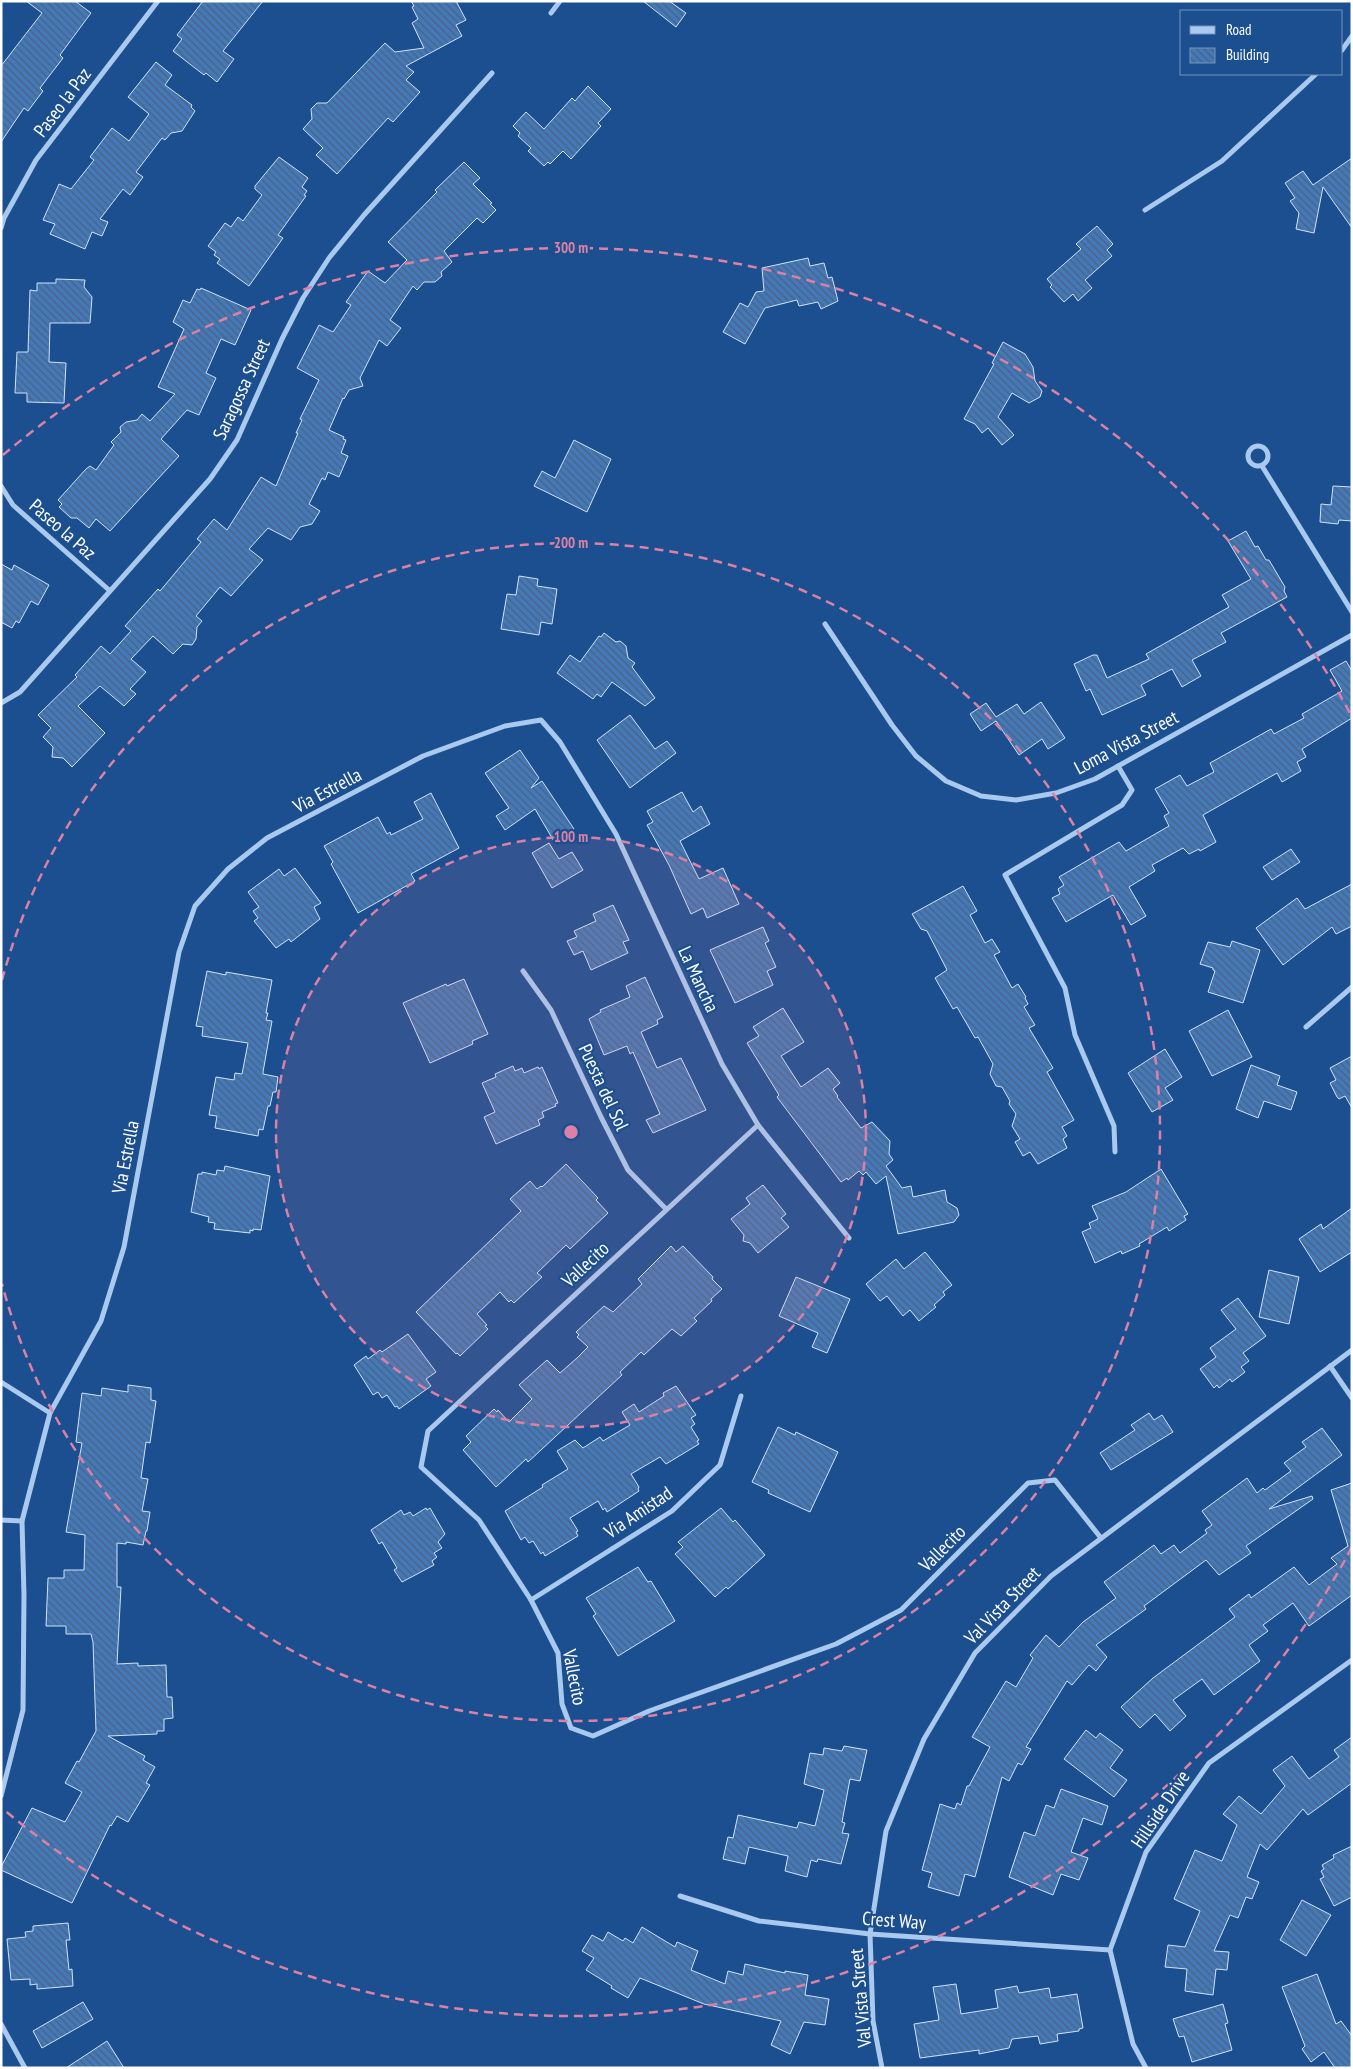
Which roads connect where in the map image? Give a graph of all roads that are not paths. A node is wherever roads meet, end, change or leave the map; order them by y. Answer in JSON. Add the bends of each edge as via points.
{"nodes":[{"id":1,"x":158,"y":1,"type":"edge"},
{"id":2,"x":560,"y":1,"type":"edge"},
{"id":3,"x":551,"y":13,"type":"dead end"},
{"id":4,"x":1352,"y":36,"type":"edge"},
{"id":5,"x":1343,"y":49,"type":"edge"},
{"id":6,"x":492,"y":73,"type":"dead end"},
{"id":7,"x":1315,"y":75,"type":"edge"},
{"id":8,"x":1145,"y":210,"type":"dead end"},
{"id":9,"x":1,"y":228,"type":"edge"},
{"id":10,"x":1262,"y":466,"type":"junction"},
{"id":11,"x":1,"y":486,"type":"edge"},
{"id":12,"x":109,"y":590,"type":"junction"},
{"id":13,"x":1352,"y":612,"type":"edge"},
{"id":14,"x":826,"y":624,"type":"dead end"},
{"id":15,"x":1352,"y":635,"type":"edge"},
{"id":16,"x":1,"y":703,"type":"edge"},
{"id":17,"x":541,"y":720,"type":"joint"},
{"id":18,"x":1118,"y":766,"type":"junction"},
{"id":19,"x":523,"y":971,"type":"dead end"},
{"id":20,"x":1352,"y":987,"type":"edge"},
{"id":21,"x":1306,"y":1027,"type":"dead end"},
{"id":22,"x":758,"y":1125,"type":"junction"},
{"id":23,"x":1115,"y":1152,"type":"dead end"},
{"id":24,"x":666,"y":1209,"type":"junction"},
{"id":25,"x":849,"y":1238,"type":"dead end"},
{"id":26,"x":1352,"y":1350,"type":"edge"},
{"id":27,"x":1330,"y":1366,"type":"junction"},
{"id":28,"x":1,"y":1382,"type":"edge"},
{"id":29,"x":741,"y":1396,"type":"dead end"},
{"id":30,"x":1352,"y":1398,"type":"edge"},
{"id":31,"x":50,"y":1413,"type":"junction"},
{"id":32,"x":1,"y":1520,"type":"edge"},
{"id":33,"x":22,"y":1521,"type":"junction"},
{"id":34,"x":1101,"y":1538,"type":"junction"},
{"id":35,"x":531,"y":1600,"type":"junction"},
{"id":36,"x":1352,"y":1660,"type":"edge"},
{"id":37,"x":1,"y":1796,"type":"edge"},
{"id":38,"x":680,"y":1896,"type":"dead end"},
{"id":39,"x":870,"y":1934,"type":"junction"},
{"id":40,"x":1110,"y":1950,"type":"junction"},
{"id":41,"x":1,"y":2024,"type":"edge"},
{"id":42,"x":25,"y":2068,"type":"edge"},
{"id":43,"x":882,"y":2068,"type":"edge"},
{"id":44,"x":1146,"y":2068,"type":"edge"}],
"edges":[{"from":1,"to":9,"type":"street","name":"Paseo la Paz","via":[[36,160]]},
{"from":2,"to":3,"type":"street"},
{"from":4,"to":5,"type":"street"},
{"from":6,"to":12,"type":"street","name":"Saragossa Street","via":[[328,258],[282,339],[236,440],[210,479]]},
{"from":7,"to":8,"type":"street","via":[[1222,161]]},
{"from":10,"to":10,"type":"street","via":[[1252,465],[1248,460],[1249,451],[1254,446],[1264,447],[1268,453]]},
{"from":10,"to":13,"type":"street"},
{"from":11,"to":12,"type":"street","name":"Paseo la Paz","via":[[13,506]]},
{"from":12,"to":16,"type":"street","name":"Saragossa Street","via":[[20,692]]},
{"from":14,"to":18,"type":"street","name":"Loma Vista Street","via":[[892,725],[916,756],[946,781],[980,796],[1016,800],[1056,793],[1095,779]]},
{"from":15,"to":18,"type":"street","name":"Loma Vista Street"},
{"from":17,"to":22,"type":"street","name":"La Mancha","via":[[560,742],[616,834],[722,1064]]},
{"from":17,"to":31,"type":"street","name":"Via Estrella","via":[[505,726],[424,756],[267,838],[228,869],[195,906],[179,952],[124,1247],[100,1321]]},
{"from":18,"to":23,"type":"street","via":[[1132,790],[1122,805],[1005,875],[1065,988],[1075,1035],[1114,1126]]},
{"from":19,"to":24,"type":"street","name":"Puesta del Sol","via":[[552,1010],[628,1170]]},
{"from":20,"to":21,"type":"street"},
{"from":22,"to":24,"type":"street","name":"Vallecito"},
{"from":22,"to":25,"type":"street","name":"La Mancha"},
{"from":24,"to":35,"type":"street","name":"Vallecito","via":[[428,1431],[421,1467],[479,1520]]},
{"from":26,"to":27,"type":"street","name":"Val Vista Street"},
{"from":27,"to":30,"type":"street"},
{"from":27,"to":34,"type":"street","name":"Val Vista Street"},
{"from":28,"to":31,"type":"street"},
{"from":29,"to":35,"type":"street","name":"Via Amistad","via":[[720,1465],[672,1511]]},
{"from":31,"to":33,"type":"street","name":"Via Estrella"},
{"from":32,"to":33,"type":"street"},
{"from":33,"to":37,"type":"street","name":"Via Estrella","via":[[22,1710]]},
{"from":34,"to":35,"type":"street","name":"Vallecito","via":[[1055,1480],[1028,1484],[901,1610],[836,1644],[649,1712],[593,1736],[571,1728],[562,1704],[558,1653]]},
{"from":34,"to":39,"type":"street","name":"Val Vista Street","via":[[1051,1576],[975,1653],[924,1739],[886,1831]]},
{"from":36,"to":40,"type":"street","name":"Hillside Drive","via":[[1209,1764],[1146,1852]]},
{"from":38,"to":39,"type":"street","name":"Crest Way","via":[[759,1921]]},
{"from":39,"to":40,"type":"street","name":"Crest Way"},
{"from":39,"to":43,"type":"street","name":"Val Vista Street","via":[[873,2021]]},
{"from":40,"to":44,"type":"street","via":[[1133,2044]]},
{"from":41,"to":42,"type":"street"}]}
